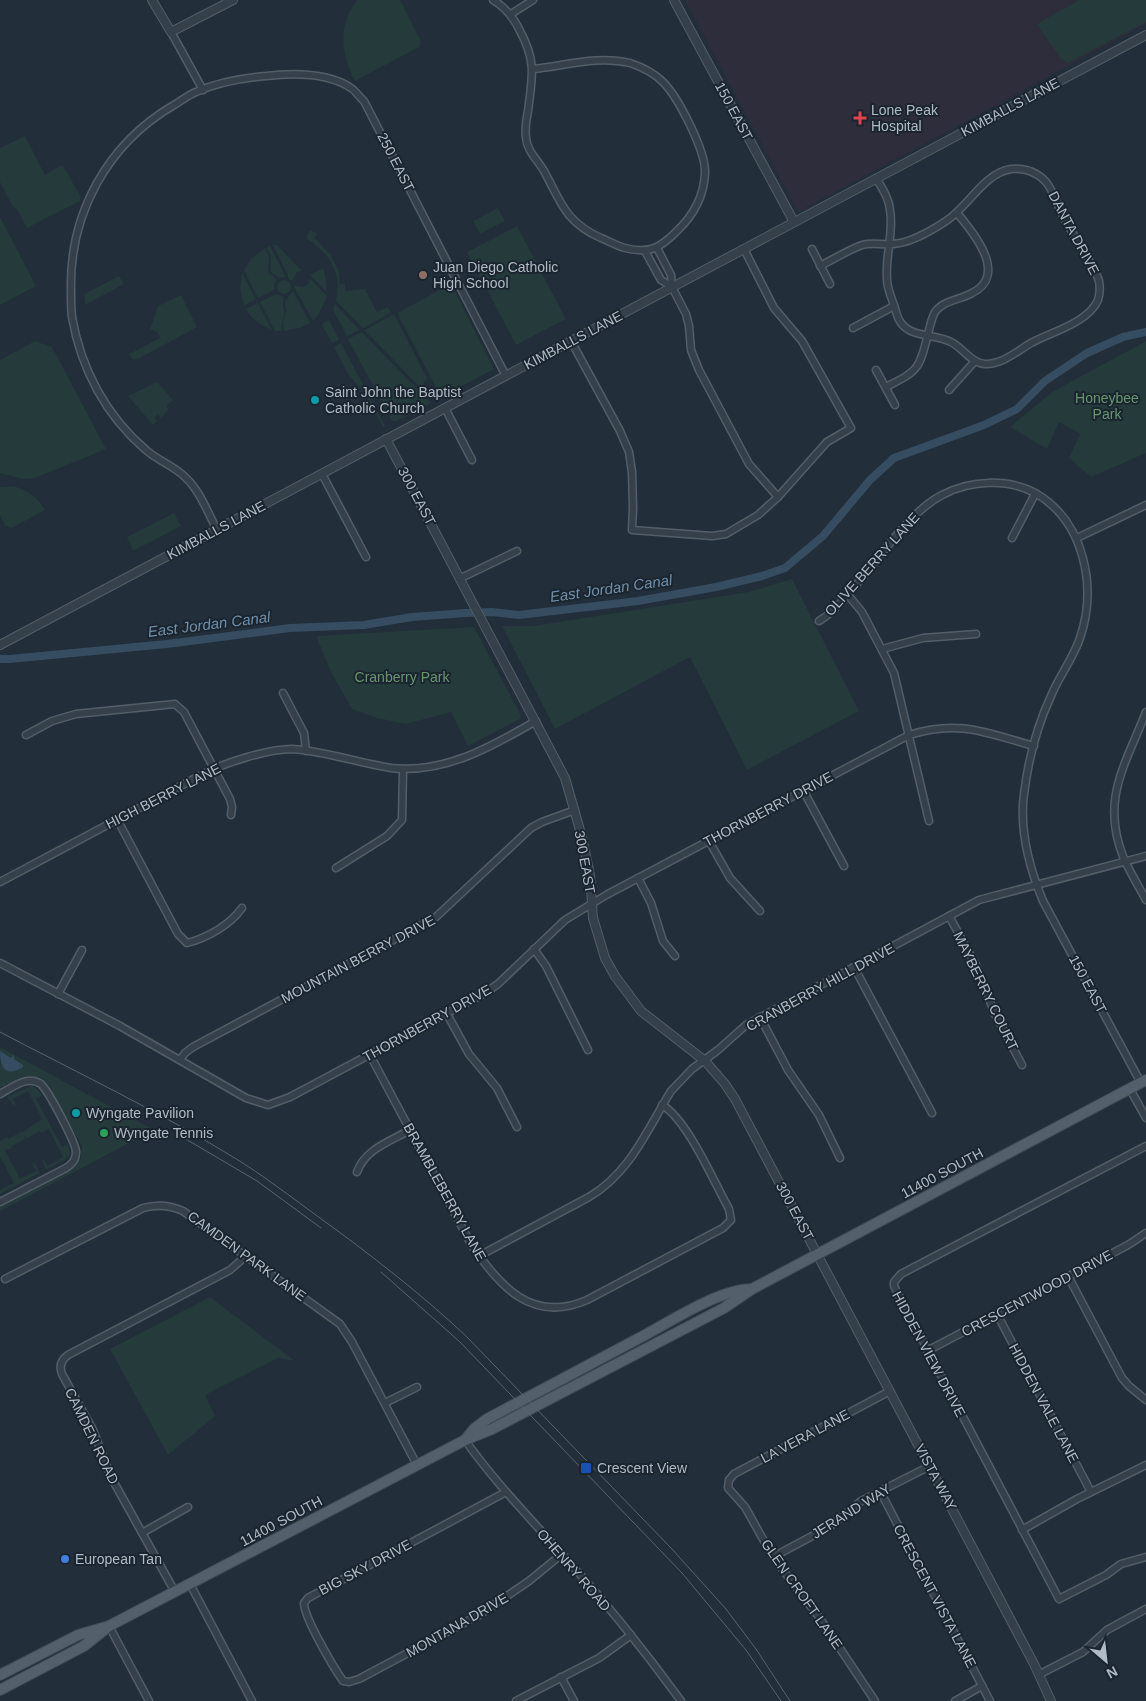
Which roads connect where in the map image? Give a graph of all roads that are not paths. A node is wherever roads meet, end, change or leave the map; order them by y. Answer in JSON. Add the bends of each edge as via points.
{"nodes":[{"id":1,"x":152,"y":0,"type":"edge"},
{"id":2,"x":233,"y":0,"type":"edge"},
{"id":3,"x":493,"y":0,"type":"edge"},
{"id":4,"x":533,"y":0,"type":"edge"},
{"id":5,"x":674,"y":0,"type":"edge"},
{"id":6,"x":510,"y":14,"type":"junction"},
{"id":7,"x":171,"y":32,"type":"junction"},
{"id":8,"x":1146,"y":35,"type":"edge"},
{"id":9,"x":532,"y":69,"type":"junction"},
{"id":10,"x":203,"y":90,"type":"junction"},
{"id":11,"x":876,"y":178,"type":"junction"},
{"id":12,"x":957,"y":213,"type":"junction"},
{"id":13,"x":794,"y":222,"type":"junction"},
{"id":14,"x":889,"y":244,"type":"junction"},
{"id":15,"x":744,"y":249,"type":"junction"},
{"id":16,"x":812,"y":249,"type":"dead end"},
{"id":17,"x":651,"y":250,"type":"junction"},
{"id":18,"x":820,"y":266,"type":"junction"},
{"id":19,"x":830,"y":284,"type":"dead end"},
{"id":20,"x":672,"y":288,"type":"junction"},
{"id":21,"x":894,"y":306,"type":"junction"},
{"id":22,"x":853,"y":328,"type":"dead end"},
{"id":23,"x":928,"y":335,"type":"junction"},
{"id":24,"x":571,"y":341,"type":"junction"},
{"id":25,"x":975,"y":361,"type":"junction"},
{"id":26,"x":876,"y":370,"type":"dead end"},
{"id":27,"x":506,"y":376,"type":"junction"},
{"id":28,"x":886,"y":387,"type":"junction"},
{"id":29,"x":949,"y":390,"type":"dead end"},
{"id":30,"x":895,"y":405,"type":"dead end"},
{"id":31,"x":445,"y":408,"type":"junction"},
{"id":32,"x":386,"y":440,"type":"junction"},
{"id":33,"x":472,"y":460,"type":"dead end"},
{"id":34,"x":322,"y":474,"type":"junction"},
{"id":35,"x":1035,"y":494,"type":"junction"},
{"id":36,"x":778,"y":497,"type":"junction"},
{"id":37,"x":1146,"y":505,"type":"edge"},
{"id":38,"x":216,"y":530,"type":"junction"},
{"id":39,"x":1012,"y":538,"type":"dead end"},
{"id":40,"x":1077,"y":538,"type":"junction"},
{"id":41,"x":517,"y":551,"type":"dead end"},
{"id":42,"x":366,"y":557,"type":"dead end"},
{"id":43,"x":460,"y":578,"type":"junction"},
{"id":44,"x":848,"y":595,"type":"junction"},
{"id":45,"x":819,"y":621,"type":"dead end"},
{"id":46,"x":976,"y":634,"type":"dead end"},
{"id":47,"x":0,"y":645,"type":"edge"},
{"id":48,"x":882,"y":649,"type":"junction"},
{"id":49,"x":283,"y":693,"type":"dead end"},
{"id":50,"x":1146,"y":712,"type":"edge"},
{"id":51,"x":536,"y":721,"type":"junction"},
{"id":52,"x":26,"y":734,"type":"dead end"},
{"id":53,"x":909,"y":735,"type":"junction"},
{"id":54,"x":1034,"y":746,"type":"junction"},
{"id":55,"x":306,"y":751,"type":"junction"},
{"id":56,"x":214,"y":769,"type":"junction"},
{"id":57,"x":404,"y":770,"type":"junction"},
{"id":58,"x":803,"y":790,"type":"junction"},
{"id":59,"x":575,"y":810,"type":"junction"},
{"id":60,"x":231,"y":815,"type":"dead end"},
{"id":61,"x":117,"y":819,"type":"junction"},
{"id":62,"x":929,"y":821,"type":"dead end"},
{"id":63,"x":709,"y":841,"type":"junction"},
{"id":64,"x":1146,"y":856,"type":"edge"},
{"id":65,"x":1125,"y":862,"type":"junction"},
{"id":66,"x":844,"y":866,"type":"dead end"},
{"id":67,"x":336,"y":868,"type":"dead end"},
{"id":68,"x":638,"y":878,"type":"junction"},
{"id":69,"x":0,"y":882,"type":"edge"},
{"id":70,"x":1037,"y":885,"type":"junction"},
{"id":71,"x":1146,"y":900,"type":"edge"},
{"id":72,"x":592,"y":904,"type":"junction"},
{"id":73,"x":242,"y":908,"type":"dead end"},
{"id":74,"x":760,"y":911,"type":"dead end"},
{"id":75,"x":949,"y":916,"type":"junction"},
{"id":76,"x":534,"y":949,"type":"junction"},
{"id":77,"x":82,"y":950,"type":"dead end"},
{"id":78,"x":675,"y":956,"type":"dead end"},
{"id":79,"x":0,"y":963,"type":"edge"},
{"id":80,"x":854,"y":967,"type":"junction"},
{"id":81,"x":58,"y":994,"type":"junction"},
{"id":82,"x":447,"y":1014,"type":"junction"},
{"id":83,"x":760,"y":1017,"type":"junction"},
{"id":84,"x":588,"y":1050,"type":"dead end"},
{"id":85,"x":370,"y":1055,"type":"junction"},
{"id":86,"x":180,"y":1060,"type":"junction"},
{"id":87,"x":704,"y":1061,"type":"junction"},
{"id":88,"x":1022,"y":1066,"type":"dead end"},
{"id":89,"x":1143,"y":1082,"type":"edge"},
{"id":90,"x":1130,"y":1089,"type":"junction"},
{"id":91,"x":0,"y":1094,"type":"edge"},
{"id":92,"x":662,"y":1105,"type":"junction"},
{"id":93,"x":932,"y":1113,"type":"dead end"},
{"id":94,"x":1146,"y":1118,"type":"edge"},
{"id":95,"x":517,"y":1127,"type":"dead end"},
{"id":96,"x":410,"y":1130,"type":"junction"},
{"id":97,"x":1146,"y":1146,"type":"edge"},
{"id":98,"x":840,"y":1158,"type":"dead end"},
{"id":99,"x":357,"y":1172,"type":"dead end"},
{"id":100,"x":0,"y":1202,"type":"edge"},
{"id":101,"x":1146,"y":1234,"type":"edge"},
{"id":102,"x":818,"y":1254,"type":"junction"},
{"id":103,"x":247,"y":1256,"type":"junction"},
{"id":104,"x":479,"y":1256,"type":"junction"},
{"id":105,"x":1068,"y":1276,"type":"junction"},
{"id":106,"x":4,"y":1279,"type":"dead end"},
{"id":107,"x":997,"y":1314,"type":"junction"},
{"id":108,"x":927,"y":1351,"type":"junction"},
{"id":109,"x":417,"y":1387,"type":"dead end"},
{"id":110,"x":890,"y":1391,"type":"junction"},
{"id":111,"x":1146,"y":1400,"type":"edge"},
{"id":112,"x":385,"y":1403,"type":"junction"},
{"id":113,"x":466,"y":1440,"type":"junction"},
{"id":114,"x":417,"y":1465,"type":"junction"},
{"id":115,"x":1146,"y":1465,"type":"edge"},
{"id":116,"x":930,"y":1466,"type":"junction"},
{"id":117,"x":728,"y":1488,"type":"joint"},
{"id":118,"x":880,"y":1491,"type":"junction"},
{"id":119,"x":506,"y":1492,"type":"junction"},
{"id":120,"x":1091,"y":1492,"type":"junction"},
{"id":121,"x":188,"y":1507,"type":"dead end"},
{"id":122,"x":1022,"y":1530,"type":"junction"},
{"id":123,"x":142,"y":1533,"type":"junction"},
{"id":124,"x":562,"y":1554,"type":"junction"},
{"id":125,"x":773,"y":1557,"type":"junction"},
{"id":126,"x":1146,"y":1557,"type":"edge"},
{"id":127,"x":190,"y":1584,"type":"junction"},
{"id":128,"x":175,"y":1592,"type":"junction"},
{"id":129,"x":1146,"y":1609,"type":"edge"},
{"id":130,"x":109,"y":1626,"type":"junction"},
{"id":131,"x":631,"y":1635,"type":"junction"},
{"id":132,"x":1040,"y":1674,"type":"junction"},
{"id":133,"x":0,"y":1675,"type":"edge"},
{"id":134,"x":561,"y":1678,"type":"junction"},
{"id":135,"x":343,"y":1681,"type":"joint"},
{"id":136,"x":982,"y":1686,"type":"junction"},
{"id":137,"x":0,"y":1690,"type":"edge"},
{"id":138,"x":0,"y":1696,"type":"edge"},
{"id":139,"x":147,"y":1700,"type":"edge"},
{"id":140,"x":3,"y":1701,"type":"edge"},
{"id":141,"x":252,"y":1701,"type":"edge"},
{"id":142,"x":516,"y":1701,"type":"edge"},
{"id":143,"x":574,"y":1701,"type":"edge"},
{"id":144,"x":681,"y":1701,"type":"edge"},
{"id":145,"x":875,"y":1701,"type":"edge"},
{"id":146,"x":955,"y":1701,"type":"edge"},
{"id":147,"x":990,"y":1701,"type":"edge"},
{"id":148,"x":1051,"y":1701,"type":"edge"}],
"edges":[{"from":1,"to":7,"type":"street"},
{"from":2,"to":7,"type":"street"},
{"from":3,"to":6,"type":"street"},
{"from":4,"to":6,"type":"street"},
{"from":5,"to":13,"type":"street","name":"150 EAST"},
{"from":6,"to":9,"type":"street","via":[[529,48]]},
{"from":7,"to":10,"type":"street"},
{"from":8,"to":11,"type":"street","name":"KIMBALLS LANE"},
{"from":9,"to":17,"type":"street","via":[[527,143],[565,210],[589,233],[621,247]]},
{"from":9,"to":17,"type":"street","via":[[589,60],[619,61],[651,72],[672,93],[699,144],[705,174],[694,212],[671,237]]},
{"from":10,"to":27,"type":"street","name":"250 EAST","via":[[236,79],[286,74],[325,77],[352,89],[364,101]]},
{"from":10,"to":38,"type":"street","name":"250 EAST","via":[[161,112],[121,148],[103,173],[83,212],[74,242],[70,274],[76,334],[96,388],[133,438],[194,487]]},
{"from":11,"to":13,"type":"street","name":"KIMBALLS LANE"},
{"from":11,"to":14,"type":"street","via":[[890,208]]},
{"from":12,"to":14,"type":"street","name":"DANTA DRIVE","via":[[909,241]]},
{"from":12,"to":23,"type":"street","via":[[985,254],[986,278],[976,291],[940,307],[932,318]]},
{"from":12,"to":25,"type":"street","name":"DANTA DRIVE","via":[[996,174],[1012,169],[1033,173],[1052,192],[1096,275],[1100,291],[1094,306],[1073,323],[1001,361],[986,364]]},
{"from":13,"to":15,"type":"street","name":"KIMBALLS LANE"},
{"from":14,"to":18,"type":"street","name":"DANTA DRIVE","via":[[863,245]]},
{"from":14,"to":21,"type":"street","via":[[886,277]]},
{"from":15,"to":20,"type":"street","name":"KIMBALLS LANE"},
{"from":15,"to":36,"type":"street","via":[[774,308],[802,341],[851,428],[827,442]]},
{"from":16,"to":18,"type":"street"},
{"from":17,"to":20,"type":"street","via":[[671,275]]},
{"from":17,"to":20,"type":"street","via":[[661,280]]},
{"from":18,"to":19,"type":"street"},
{"from":20,"to":24,"type":"street","name":"KIMBALLS LANE"},
{"from":20,"to":36,"type":"street","via":[[686,314],[691,350],[698,370],[749,464]]},
{"from":21,"to":22,"type":"street"},
{"from":21,"to":23,"type":"street","via":[[904,326]]},
{"from":23,"to":25,"type":"street","via":[[952,342]]},
{"from":23,"to":28,"type":"street","via":[[917,368]]},
{"from":24,"to":27,"type":"street","name":"KIMBALLS LANE"},
{"from":24,"to":36,"type":"street","via":[[629,452],[632,530],[712,536],[726,534]]},
{"from":25,"to":29,"type":"street"},
{"from":26,"to":28,"type":"street"},
{"from":27,"to":31,"type":"street","name":"KIMBALLS LANE"},
{"from":28,"to":30,"type":"street"},
{"from":31,"to":32,"type":"street","name":"KIMBALLS LANE"},
{"from":31,"to":33,"type":"street"},
{"from":32,"to":34,"type":"street","name":"KIMBALLS LANE"},
{"from":32,"to":43,"type":"street","name":"300 EAST"},
{"from":34,"to":38,"type":"street","name":"KIMBALLS LANE"},
{"from":34,"to":42,"type":"street"},
{"from":35,"to":39,"type":"street"},
{"from":35,"to":40,"type":"street","name":"OLIVE BERRY LANE","via":[[1057,511]]},
{"from":35,"to":44,"type":"street","name":"OLIVE BERRY LANE","via":[[1017,486],[996,483],[970,485],[944,494],[912,518]]},
{"from":37,"to":40,"type":"street"},
{"from":38,"to":47,"type":"street","name":"KIMBALLS LANE"},
{"from":40,"to":54,"type":"street","name":"OLIVE BERRY LANE","via":[[1087,584],[1085,620],[1076,646],[1050,696]]},
{"from":41,"to":43,"type":"street"},
{"from":43,"to":51,"type":"street","name":"300 EAST"},
{"from":44,"to":45,"type":"street","name":"OLIVE BERRY LANE"},
{"from":44,"to":48,"type":"street","via":[[862,612]]},
{"from":46,"to":48,"type":"street","via":[[923,638]]},
{"from":48,"to":53,"type":"street","via":[[894,673]]},
{"from":49,"to":55,"type":"street","via":[[304,733]]},
{"from":50,"to":65,"type":"street","via":[[1115,794],[1114,821]]},
{"from":51,"to":57,"type":"street","name":"HIGH BERRY LANE","via":[[454,762]]},
{"from":51,"to":59,"type":"street","name":"300 EAST","via":[[565,778]]},
{"from":52,"to":56,"type":"street","via":[[76,714],[175,704],[182,709]]},
{"from":53,"to":54,"type":"street","name":"THORNBERRY DRIVE","via":[[939,727],[967,728]]},
{"from":53,"to":58,"type":"street","name":"THORNBERRY DRIVE"},
{"from":53,"to":62,"type":"street"},
{"from":54,"to":70,"type":"street","name":"OLIVE BERRY LANE","via":[[1026,779],[1023,814],[1026,846]]},
{"from":55,"to":56,"type":"street","name":"HIGH BERRY LANE","via":[[290,749],[264,754]]},
{"from":55,"to":57,"type":"street","name":"HIGH BERRY LANE"},
{"from":56,"to":60,"type":"street","via":[[230,799]]},
{"from":56,"to":61,"type":"street","name":"HIGH BERRY LANE"},
{"from":57,"to":67,"type":"street","via":[[402,820],[387,836]]},
{"from":58,"to":63,"type":"street","name":"THORNBERRY DRIVE"},
{"from":58,"to":66,"type":"street"},
{"from":59,"to":72,"type":"street","name":"300 EAST","via":[[590,875]]},
{"from":59,"to":86,"type":"street","name":"MOUNTAIN BERRY DRIVE","via":[[531,828],[436,917],[193,1047]]},
{"from":61,"to":69,"type":"street","name":"HIGH BERRY LANE"},
{"from":61,"to":73,"type":"street","via":[[178,934],[187,943],[228,924]]},
{"from":63,"to":68,"type":"street","name":"THORNBERRY DRIVE"},
{"from":63,"to":74,"type":"street","via":[[730,878]]},
{"from":64,"to":65,"type":"street","name":"CRANBERRY HILL DRIVE"},
{"from":65,"to":70,"type":"street","name":"CRANBERRY HILL DRIVE"},
{"from":65,"to":71,"type":"street"},
{"from":68,"to":72,"type":"street","name":"THORNBERRY DRIVE"},
{"from":68,"to":78,"type":"street","via":[[663,941]]},
{"from":70,"to":75,"type":"street","name":"CRANBERRY HILL DRIVE","via":[[985,898]]},
{"from":70,"to":89,"type":"street","name":"150 EAST"},
{"from":72,"to":76,"type":"street","name":"THORNBERRY DRIVE","via":[[565,920]]},
{"from":72,"to":87,"type":"street","name":"300 EAST","via":[[605,958],[629,997],[641,1011]]},
{"from":75,"to":80,"type":"street","name":"CRANBERRY HILL DRIVE"},
{"from":75,"to":88,"type":"street","name":"MAYBERRY COURT","via":[[976,965],[995,1014]]},
{"from":76,"to":82,"type":"street","name":"THORNBERRY DRIVE","via":[[492,989]]},
{"from":76,"to":84,"type":"street","via":[[546,966]]},
{"from":77,"to":81,"type":"street"},
{"from":79,"to":81,"type":"street","name":"THORNBERRY DRIVE"},
{"from":80,"to":83,"type":"street","name":"CRANBERRY HILL DRIVE"},
{"from":80,"to":93,"type":"street"},
{"from":81,"to":86,"type":"street","name":"THORNBERRY DRIVE"},
{"from":82,"to":85,"type":"street","name":"THORNBERRY DRIVE"},
{"from":82,"to":95,"type":"street","via":[[469,1054],[497,1088]]},
{"from":83,"to":87,"type":"street","name":"CRANBERRY HILL DRIVE"},
{"from":83,"to":98,"type":"street","via":[[783,1061],[819,1115]]},
{"from":85,"to":86,"type":"street","name":"THORNBERRY DRIVE","via":[[290,1097],[268,1105],[246,1098]]},
{"from":85,"to":96,"type":"street","name":"BRAMBLEBERRY LANE"},
{"from":87,"to":92,"type":"street","name":"CRANBERRY HILL DRIVE","via":[[677,1084]]},
{"from":87,"to":102,"type":"street","name":"300 EAST","via":[[735,1099]]},
{"from":89,"to":90,"type":"main road","name":"11400 SOUTH"},
{"from":90,"to":94,"type":"street"},
{"from":90,"to":102,"type":"main road","name":"11400 SOUTH"},
{"from":91,"to":100,"type":"street","via":[[28,1080],[42,1084],[76,1148],[72,1164]]},
{"from":92,"to":104,"type":"street","name":"CRANBERRY HILL DRIVE","via":[[628,1163],[607,1186]]},
{"from":92,"to":104,"type":"street","name":"BRAMBLEBERRY LANE","via":[[671,1110],[685,1128],[728,1210],[731,1220],[723,1228],[587,1300],[563,1308],[544,1307],[520,1298],[493,1275]]},
{"from":96,"to":99,"type":"street","via":[[365,1156]]},
{"from":96,"to":104,"type":"street","name":"BRAMBLEBERRY LANE"},
{"from":97,"to":108,"type":"street","name":"HIDDEN VIEW DRIVE","via":[[897,1278],[895,1290]]},
{"from":101,"to":105,"type":"street","name":"CRESCENTWOOD DRIVE"},
{"from":102,"to":110,"type":"street","name":"VISTA WAY"},
{"from":102,"to":113,"type":"main road","name":"11400 SOUTH","via":[[752,1289],[724,1308]]},
{"from":103,"to":106,"type":"street","name":"CAMDEN PARK LANE","via":[[183,1211],[151,1206],[135,1211]]},
{"from":103,"to":112,"type":"street","name":"CAMDEN PARK LANE","via":[[340,1324]]},
{"from":103,"to":123,"type":"street","name":"CAMDEN ROAD","via":[[230,1270],[68,1355],[61,1363],[62,1374],[93,1430],[107,1469]]},
{"from":105,"to":107,"type":"street","name":"CRESCENTWOOD DRIVE"},
{"from":105,"to":111,"type":"street","via":[[1122,1378]]},
{"from":107,"to":108,"type":"street","name":"CRESCENTWOOD DRIVE"},
{"from":107,"to":120,"type":"street","name":"HIDDEN VALE LANE"},
{"from":108,"to":122,"type":"street","name":"HIDDEN VIEW DRIVE"},
{"from":109,"to":112,"type":"street"},
{"from":110,"to":116,"type":"street","name":"VISTA WAY"},
{"from":110,"to":117,"type":"street","name":"LA VERA LANE","via":[[734,1474]]},
{"from":112,"to":114,"type":"street","name":"CAMDEN PARK LANE"},
{"from":113,"to":114,"type":"main road","name":"11400 SOUTH"},
{"from":113,"to":119,"type":"street","name":"OHENRY ROAD"},
{"from":114,"to":127,"type":"main road","name":"11400 SOUTH"},
{"from":115,"to":120,"type":"street"},
{"from":116,"to":118,"type":"street","name":"JERAND WAY"},
{"from":116,"to":132,"type":"street","name":"VISTA WAY"},
{"from":117,"to":125,"type":"street","name":"GLEN CROFT LANE","via":[[748,1513]]},
{"from":118,"to":125,"type":"street","name":"JERAND WAY","via":[[828,1527]]},
{"from":118,"to":136,"type":"street","name":"CRESCENT VISTA LANE"},
{"from":119,"to":124,"type":"street","name":"OHENRY ROAD"},
{"from":119,"to":135,"type":"street","name":"BIG SKY DRIVE","via":[[308,1598],[304,1603],[306,1614]]},
{"from":120,"to":122,"type":"street"},
{"from":121,"to":123,"type":"street"},
{"from":122,"to":126,"type":"street","name":"HIDDEN VIEW DRIVE","via":[[1059,1600],[1122,1564]]},
{"from":123,"to":128,"type":"street","name":"CAMDEN ROAD"},
{"from":124,"to":131,"type":"street","name":"OHENRY ROAD"},
{"from":124,"to":135,"type":"street","name":"MONTANA DRIVE","via":[[479,1615],[359,1679]]},
{"from":125,"to":145,"type":"street","name":"GLEN CROFT LANE","via":[[819,1617]]},
{"from":127,"to":128,"type":"main road","name":"11400 SOUTH"},
{"from":127,"to":141,"type":"street"},
{"from":128,"to":130,"type":"main road","name":"11400 SOUTH"},
{"from":129,"to":132,"type":"street","via":[[1107,1630],[1083,1652]]},
{"from":130,"to":133,"type":"main road","name":"11400 SOUTH","via":[[78,1635]]},
{"from":130,"to":137,"type":"main road","name":"11400 SOUTH","via":[[84,1646]]},
{"from":130,"to":139,"type":"street"},
{"from":131,"to":134,"type":"street","via":[[610,1651]]},
{"from":131,"to":144,"type":"street","name":"OHENRY ROAD"},
{"from":132,"to":148,"type":"street","name":"VISTA WAY"},
{"from":134,"to":142,"type":"street"},
{"from":134,"to":143,"type":"street"},
{"from":136,"to":146,"type":"street"},
{"from":136,"to":147,"type":"street","name":"CRESCENT VISTA LANE"},
{"from":138,"to":140,"type":"main road"}]}
